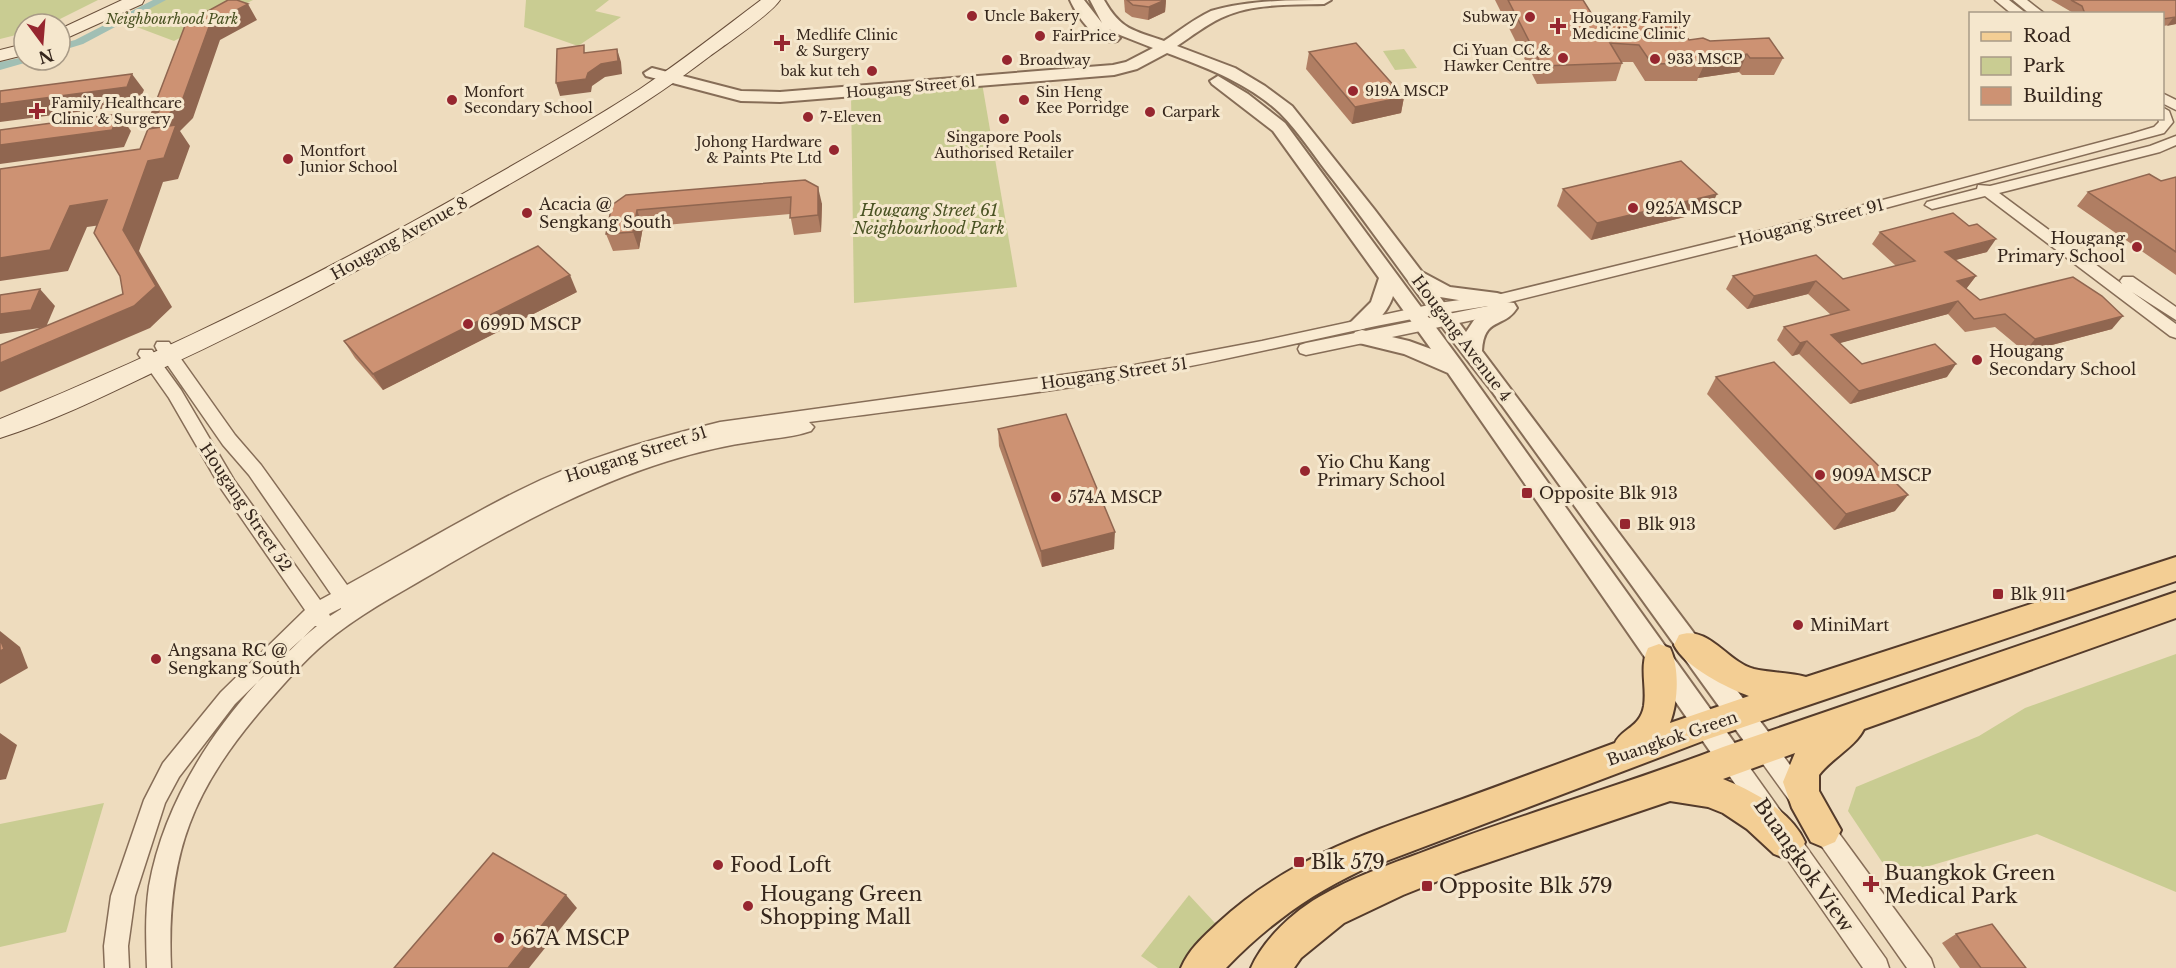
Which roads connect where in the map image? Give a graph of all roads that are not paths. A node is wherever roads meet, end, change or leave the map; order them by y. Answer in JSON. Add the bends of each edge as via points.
{"nodes":[{"id":1,"x":115,"y":0,"type":"edge"},
{"id":2,"x":136,"y":0,"type":"edge"},
{"id":3,"x":750,"y":0,"type":"edge"},
{"id":4,"x":772,"y":0,"type":"edge"},
{"id":5,"x":1077,"y":0,"type":"edge"},
{"id":6,"x":1097,"y":0,"type":"edge"},
{"id":7,"x":1214,"y":0,"type":"edge"},
{"id":8,"x":1324,"y":0,"type":"edge"},
{"id":9,"x":2001,"y":0,"type":"edge"},
{"id":10,"x":2019,"y":0,"type":"edge"},
{"id":11,"x":2018,"y":12,"type":"edge"},
{"id":12,"x":2036,"y":12,"type":"edge"},
{"id":13,"x":72,"y":21,"type":"edge"},
{"id":14,"x":72,"y":30,"type":"edge"},
{"id":15,"x":1168,"y":31,"type":"junction"},
{"id":16,"x":1191,"y":32,"type":"junction"},
{"id":17,"x":1154,"y":49,"type":"junction"},
{"id":18,"x":1125,"y":50,"type":"junction"},
{"id":19,"x":1191,"y":62,"type":"junction"},
{"id":20,"x":665,"y":72,"type":"junction"},
{"id":21,"x":2164,"y":97,"type":"edge"},
{"id":22,"x":2176,"y":106,"type":"edge"},
{"id":23,"x":2164,"y":115,"type":"edge"},
{"id":24,"x":2176,"y":140,"type":"edge"},
{"id":25,"x":2053,"y":159,"type":"junction"},
{"id":26,"x":2070,"y":170,"type":"junction"},
{"id":27,"x":1987,"y":184,"type":"junction"},
{"id":28,"x":1413,"y":274,"type":"junction"},
{"id":29,"x":1389,"y":278,"type":"junction"},
{"id":30,"x":1502,"y":304,"type":"junction"},
{"id":31,"x":1443,"y":315,"type":"junction"},
{"id":32,"x":2176,"y":315,"type":"edge"},
{"id":33,"x":1419,"y":319,"type":"junction"},
{"id":34,"x":1361,"y":331,"type":"junction"},
{"id":35,"x":2176,"y":332,"type":"edge"},
{"id":36,"x":158,"y":356,"type":"junction"},
{"id":37,"x":1464,"y":360,"type":"junction"},
{"id":38,"x":0,"y":415,"type":"edge"},
{"id":39,"x":0,"y":429,"type":"edge"},
{"id":40,"x":2176,"y":569,"type":"edge"},
{"id":41,"x":348,"y":604,"type":"junction"},
{"id":42,"x":2176,"y":605,"type":"edge"},
{"id":43,"x":322,"y":621,"type":"junction"},
{"id":44,"x":1689,"y":645,"type":"junction"},
{"id":45,"x":1659,"y":657,"type":"junction"},
{"id":46,"x":1810,"y":691,"type":"junction"},
{"id":47,"x":1739,"y":714,"type":"junction"},
{"id":48,"x":1863,"y":714,"type":"junction"},
{"id":49,"x":1706,"y":725,"type":"junction"},
{"id":50,"x":1766,"y":750,"type":"junction"},
{"id":51,"x":1620,"y":756,"type":"junction"},
{"id":52,"x":1732,"y":761,"type":"junction"},
{"id":53,"x":1669,"y":785,"type":"junction"},
{"id":54,"x":1823,"y":830,"type":"junction"},
{"id":55,"x":1787,"y":842,"type":"junction"},
{"id":56,"x":117,"y":968,"type":"edge"},
{"id":57,"x":159,"y":968,"type":"edge"},
{"id":58,"x":1200,"y":968,"type":"edge"},
{"id":59,"x":1270,"y":968,"type":"edge"},
{"id":60,"x":1877,"y":968,"type":"edge"},
{"id":61,"x":1922,"y":968,"type":"edge"}],
"edges":[{"from":1,"to":13,"type":"main road"},
{"from":2,"to":14,"type":"main road"},
{"from":3,"to":20,"type":"main road","name":"Hougang Avenue 8"},
{"from":4,"to":20,"type":"main road","name":"Hougang Avenue 8"},
{"from":5,"to":18,"type":"street","name":"Hougang Avenue 4","via":[[1095,27]]},
{"from":6,"to":18,"type":"street","name":"Hougang Avenue 4"},
{"from":7,"to":15,"type":"street"},
{"from":8,"to":16,"type":"street","via":[[1232,8]]},
{"from":9,"to":11,"type":"street"},
{"from":10,"to":12,"type":"street"},
{"from":15,"to":17,"type":"street"},
{"from":15,"to":18,"type":"street","via":[[1143,36]]},
{"from":16,"to":17,"type":"street"},
{"from":16,"to":19,"type":"street"},
{"from":17,"to":18,"type":"street","name":"Hougang Street 61"},
{"from":17,"to":18,"type":"street","name":"Hougang Avenue 4"},
{"from":17,"to":19,"type":"street","name":"Hougang Avenue 4"},
{"from":18,"to":19,"type":"street","via":[[1152,64]]},
{"from":18,"to":20,"type":"street","name":"Hougang Street 61","via":[[780,97],[741,96]]},
{"from":19,"to":28,"type":"street","name":"Hougang Avenue 4","via":[[1228,71],[1286,110]]},
{"from":19,"to":29,"type":"street","name":"Hougang Avenue 4","via":[[1279,128]]},
{"from":20,"to":36,"type":"main road","name":"Hougang Avenue 8","via":[[560,147],[412,232],[314,285]]},
{"from":21,"to":22,"type":"street"},
{"from":23,"to":25,"type":"street","name":"Hougang Street 91","via":[[2166,122],[2159,130]]},
{"from":24,"to":26,"type":"street","name":"Hougang Street 91"},
{"from":25,"to":26,"type":"street"},
{"from":25,"to":27,"type":"street","name":"Hougang Street 91"},
{"from":26,"to":27,"type":"street","name":"Hougang Street 91"},
{"from":27,"to":30,"type":"street","name":"Hougang Street 91"},
{"from":27,"to":32,"type":"street"},
{"from":27,"to":35,"type":"street"},
{"from":28,"to":30,"type":"street","via":[[1436,289]]},
{"from":28,"to":31,"type":"street","name":"Hougang Avenue 4"},
{"from":29,"to":33,"type":"street","name":"Hougang Avenue 4"},
{"from":29,"to":34,"type":"street","via":[[1380,305]]},
{"from":30,"to":31,"type":"street","name":"Hougang Street 91"},
{"from":30,"to":37,"type":"street","via":[[1475,330]]},
{"from":31,"to":33,"type":"street","name":"Hougang Street 51"},
{"from":31,"to":37,"type":"street","name":"Hougang Avenue 4"},
{"from":33,"to":34,"type":"street","name":"Hougang Street 51"},
{"from":33,"to":37,"type":"street","name":"Hougang Avenue 4"},
{"from":34,"to":37,"type":"street","via":[[1409,348]]},
{"from":34,"to":41,"type":"street","name":"Hougang Street 51","via":[[1198,371],[700,445],[598,478]]},
{"from":36,"to":38,"type":"main road","name":"Hougang Avenue 8"},
{"from":36,"to":39,"type":"main road","name":"Hougang Avenue 8"},
{"from":36,"to":41,"type":"street","name":"Hougang Street 52","via":[[255,470]]},
{"from":36,"to":43,"type":"street","name":"Hougang Street 52","via":[[175,394],[228,486]]},
{"from":37,"to":44,"type":"street","name":"Hougang Avenue 4"},
{"from":37,"to":45,"type":"street","name":"Hougang Avenue 4"},
{"from":40,"to":46,"type":"main road","name":"Buangkok Green"},
{"from":41,"to":43,"type":"street","name":"Hougang Street 51"},
{"from":42,"to":48,"type":"main road"},
{"from":43,"to":56,"type":"street","name":"Hougang Street 51","via":[[228,698],[171,770],[155,800],[123,896]]},
{"from":43,"to":57,"type":"street","name":"Hougang Street 51","via":[[208,760],[181,810],[158,903]]},
{"from":44,"to":46,"type":"main road","via":[[1739,678]]},
{"from":44,"to":47,"type":"street","name":"Hougang Avenue 4"},
{"from":45,"to":49,"type":"street","name":"Hougang Avenue 4"},
{"from":45,"to":51,"type":"main road","via":[[1660,708],[1648,734]]},
{"from":46,"to":47,"type":"main road","name":"Buangkok Green"},
{"from":47,"to":49,"type":"main road","name":"Buangkok Green"},
{"from":47,"to":50,"type":"street","name":"Hougang Avenue 4"},
{"from":48,"to":50,"type":"main road"},
{"from":48,"to":54,"type":"main road","via":[[1824,745],[1803,768],[1801,790]]},
{"from":49,"to":51,"type":"main road","name":"Buangkok Green"},
{"from":49,"to":52,"type":"street","name":"Hougang Avenue 4"},
{"from":50,"to":52,"type":"main road"},
{"from":50,"to":54,"type":"street","name":"Buangkok View"},
{"from":51,"to":58,"type":"main road","name":"Buangkok Green","via":[[1350,857],[1299,883],[1264,908]]},
{"from":52,"to":53,"type":"main road"},
{"from":52,"to":55,"type":"street","name":"Buangkok View"},
{"from":53,"to":55,"type":"main road","via":[[1703,788],[1736,800]]},
{"from":53,"to":59,"type":"main road","via":[[1462,854],[1381,887],[1331,910],[1288,945]]},
{"from":54,"to":61,"type":"street","name":"Buangkok View"},
{"from":55,"to":60,"type":"street","name":"Buangkok View"}]}
